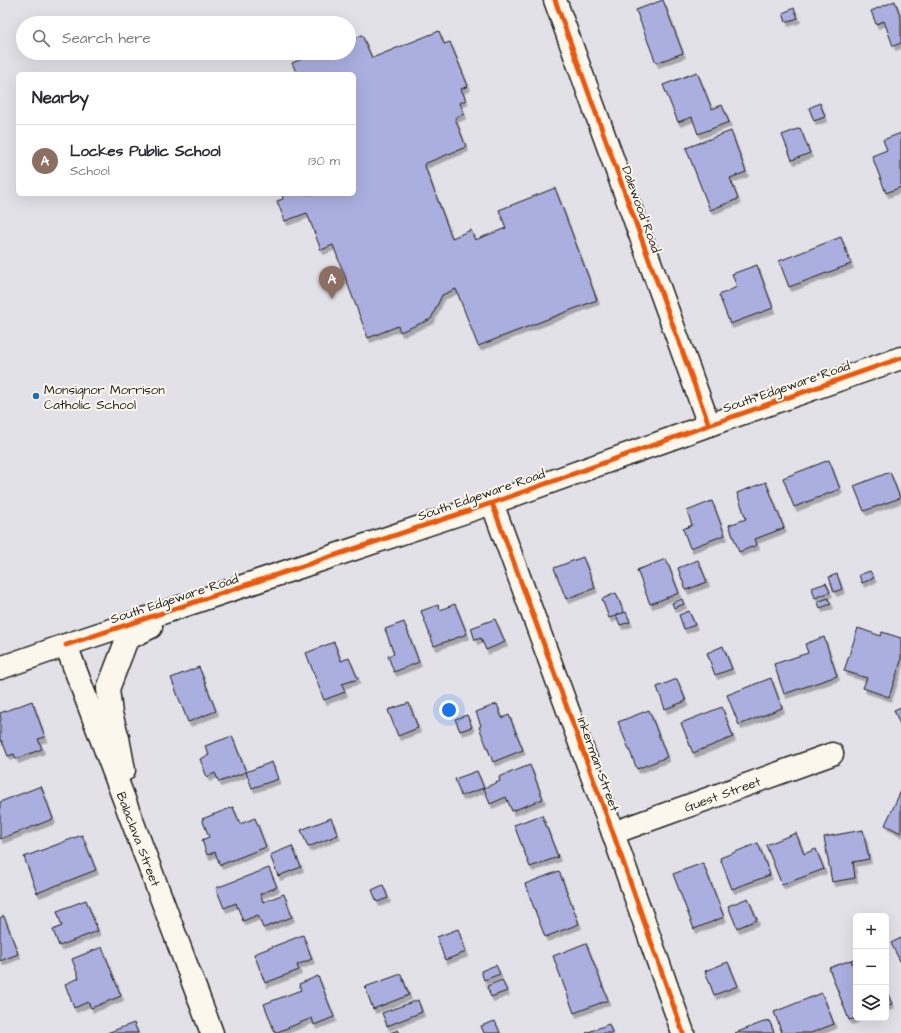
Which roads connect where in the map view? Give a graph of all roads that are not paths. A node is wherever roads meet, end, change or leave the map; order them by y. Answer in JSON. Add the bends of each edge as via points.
{"nodes":[{"id":1,"x":555,"y":0,"type":"edge"},
{"id":2,"x":901,"y":358,"type":"edge"},
{"id":3,"x":709,"y":425,"type":"junction"},
{"id":4,"x":492,"y":503,"type":"junction"},
{"id":5,"x":206,"y":599,"type":"junction"},
{"id":6,"x":66,"y":645,"type":"junction"},
{"id":7,"x":0,"y":668,"type":"edge"},
{"id":8,"x":832,"y":754,"type":"dead end"},
{"id":9,"x":613,"y":833,"type":"junction"},
{"id":10,"x":140,"y":842,"type":"junction"},
{"id":11,"x":212,"y":1033,"type":"edge"},
{"id":12,"x":683,"y":1033,"type":"edge"}],
"edges":[{"from":1,"to":3,"type":"street","name":"Dalewood Road"},
{"from":2,"to":3,"type":"street","name":"South Edgeware Road"},
{"from":3,"to":4,"type":"street","name":"South Edgeware Road"},
{"from":4,"to":5,"type":"street","name":"South Edgeware Road"},
{"from":4,"to":9,"type":"street","name":"Inkerman Street"},
{"from":5,"to":6,"type":"street","name":"South Edgeware Road"},
{"from":5,"to":10,"type":"street","via":[[127,639],[108,690],[111,714]]},
{"from":6,"to":7,"type":"street","name":"South Edgeware Road"},
{"from":6,"to":10,"type":"street","name":"Balaclava Street"},
{"from":8,"to":9,"type":"street","name":"Guest Street"},
{"from":9,"to":12,"type":"street","name":"Inkerman Street"},
{"from":10,"to":11,"type":"street","name":"Balaclava Street"}]}
